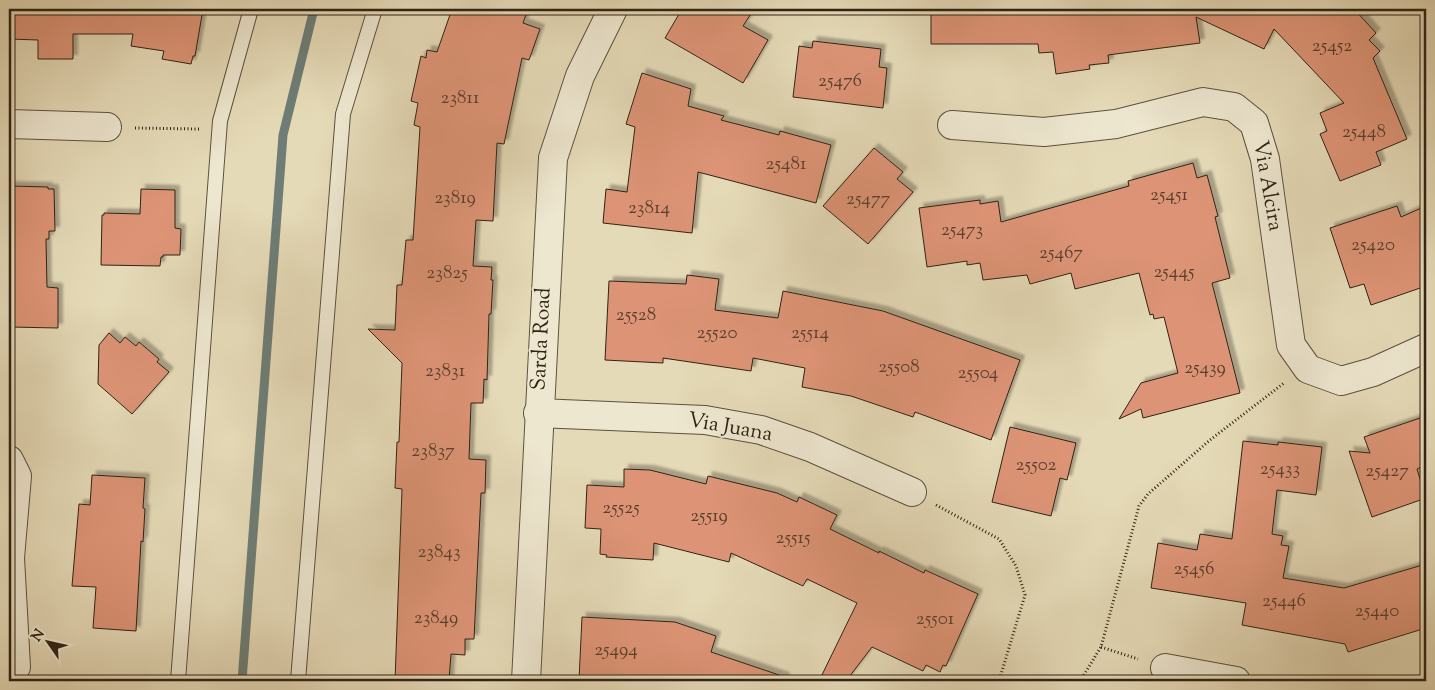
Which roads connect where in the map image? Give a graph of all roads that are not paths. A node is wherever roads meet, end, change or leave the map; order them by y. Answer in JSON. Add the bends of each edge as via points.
{"nodes":[{"id":1,"x":252,"y":9,"type":"edge"},
{"id":2,"x":375,"y":9,"type":"edge"},
{"id":3,"x":613,"y":9,"type":"edge"},
{"id":4,"x":9,"y":124,"type":"edge"},
{"id":5,"x":952,"y":125,"type":"dead end"},
{"id":6,"x":107,"y":127,"type":"road end"},
{"id":7,"x":1426,"y":348,"type":"edge"},
{"id":8,"x":538,"y":413,"type":"junction"},
{"id":9,"x":9,"y":460,"type":"edge"},
{"id":10,"x":912,"y":492,"type":"road end"},
{"id":11,"x":16,"y":668,"type":"dead end"},
{"id":12,"x":1165,"y":668,"type":"road end"},
{"id":13,"x":178,"y":681,"type":"edge"},
{"id":14,"x":298,"y":681,"type":"edge"},
{"id":15,"x":526,"y":681,"type":"edge"},
{"id":16,"x":1236,"y":681,"type":"edge"}],
"edges":[{"from":1,"to":13,"type":"lane","via":[[220,121]]},
{"from":2,"to":14,"type":"lane","via":[[343,114]]},
{"from":3,"to":8,"type":"street","name":"Sarda Road","via":[[580,76],[553,158]]},
{"from":4,"to":6,"type":"street"},
{"from":5,"to":7,"type":"street","name":"Via Alcira","via":[[1044,132],[1116,124],[1203,102],[1234,108],[1254,123],[1266,159],[1291,345],[1308,369],[1341,381],[1373,372]]},
{"from":8,"to":10,"type":"street","name":"Via Juana","via":[[705,420],[760,430],[810,447]]},
{"from":8,"to":15,"type":"street","name":"Sarda Road"},
{"from":9,"to":11,"type":"street","via":[[17,476],[10,558]]},
{"from":12,"to":16,"type":"street"}]}
